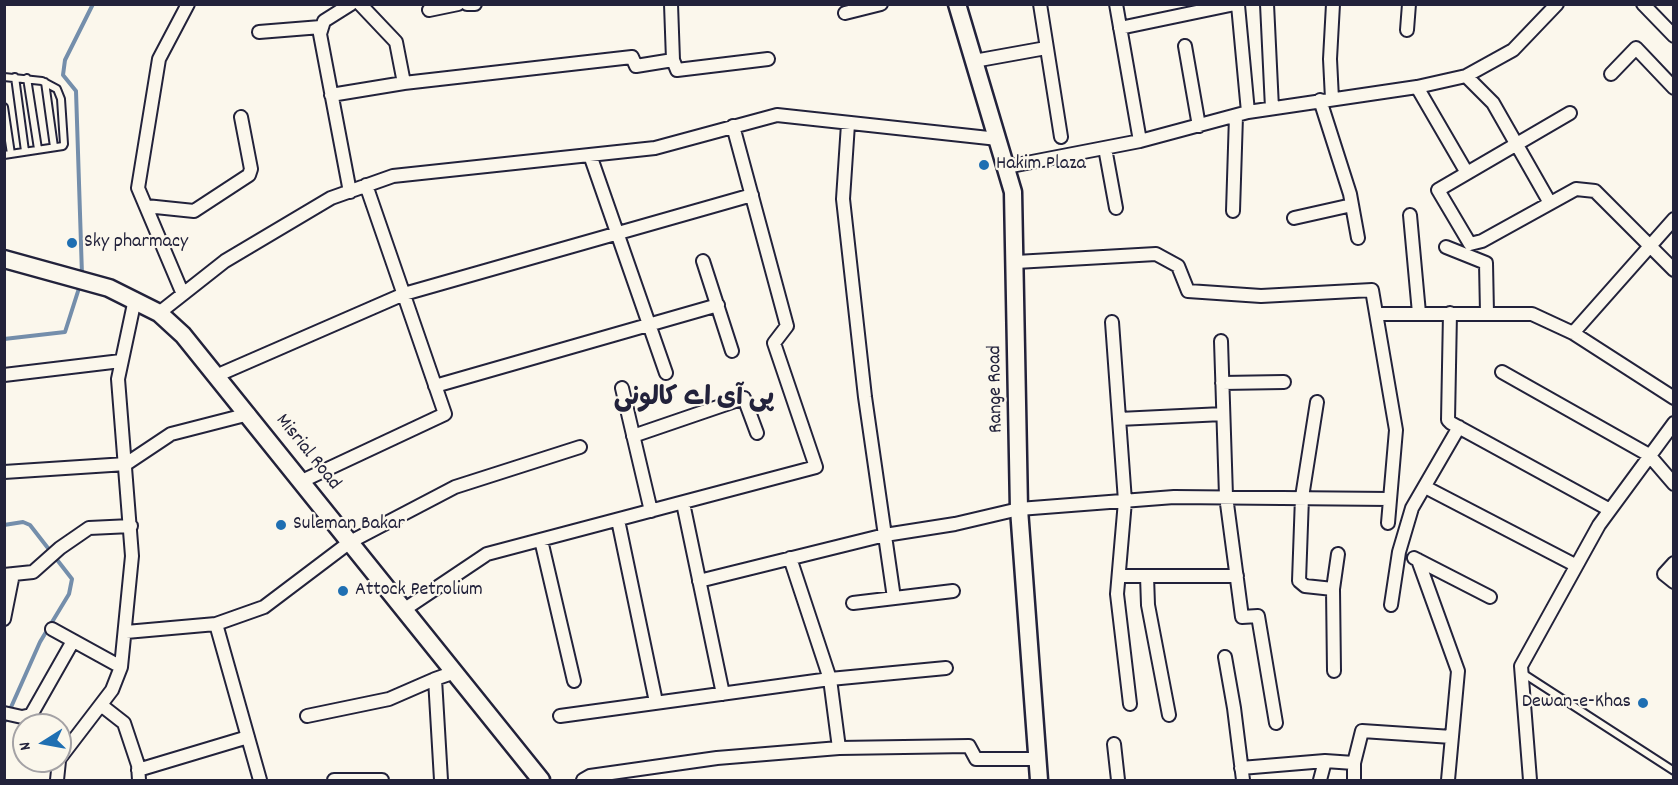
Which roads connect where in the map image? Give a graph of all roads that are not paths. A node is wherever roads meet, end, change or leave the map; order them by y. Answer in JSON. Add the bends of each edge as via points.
{"nodes":[{"id":1,"x":188,"y":4,"type":"edge"},
{"id":2,"x":351,"y":4,"type":"edge"},
{"id":3,"x":360,"y":4,"type":"edge"},
{"id":4,"x":458,"y":4,"type":"edge"},
{"id":5,"x":467,"y":4,"type":"edge"},
{"id":6,"x":476,"y":4,"type":"edge"},
{"id":7,"x":671,"y":4,"type":"edge"},
{"id":8,"x":881,"y":4,"type":"edge"},
{"id":9,"x":957,"y":4,"type":"edge"},
{"id":10,"x":1040,"y":4,"type":"edge"},
{"id":11,"x":1116,"y":4,"type":"edge"},
{"id":12,"x":1235,"y":4,"type":"edge"},
{"id":13,"x":1267,"y":4,"type":"edge"},
{"id":14,"x":1333,"y":4,"type":"edge"},
{"id":15,"x":1409,"y":4,"type":"edge"},
{"id":16,"x":1557,"y":4,"type":"edge"},
{"id":17,"x":1643,"y":4,"type":"edge"},
{"id":18,"x":429,"y":10,"type":"dead end"},
{"id":19,"x":845,"y":13,"type":"dead end"},
{"id":20,"x":321,"y":27,"type":"junction"},
{"id":21,"x":1120,"y":28,"type":"junction"},
{"id":22,"x":1407,"y":30,"type":"dead end"},
{"id":23,"x":259,"y":32,"type":"dead end"},
{"id":24,"x":1674,"y":36,"type":"edge"},
{"id":25,"x":1185,"y":46,"type":"dead end"},
{"id":26,"x":1046,"y":48,"type":"junction"},
{"id":27,"x":768,"y":59,"type":"dead end"},
{"id":28,"x":674,"y":60,"type":"junction"},
{"id":29,"x":974,"y":61,"type":"junction"},
{"id":30,"x":1611,"y":74,"type":"dead end"},
{"id":31,"x":1466,"y":76,"type":"junction"},
{"id":32,"x":4,"y":77,"type":"edge"},
{"id":33,"x":15,"y":77,"type":"junction"},
{"id":34,"x":27,"y":78,"type":"junction"},
{"id":35,"x":45,"y":82,"type":"junction"},
{"id":36,"x":404,"y":83,"type":"junction"},
{"id":37,"x":1416,"y":87,"type":"junction"},
{"id":38,"x":1674,"y":87,"type":"edge"},
{"id":39,"x":332,"y":95,"type":"junction"},
{"id":40,"x":1326,"y":100,"type":"junction"},
{"id":41,"x":4,"y":107,"type":"edge"},
{"id":42,"x":1272,"y":108,"type":"junction"},
{"id":43,"x":1570,"y":113,"type":"dead end"},
{"id":44,"x":1242,"y":114,"type":"junction"},
{"id":45,"x":241,"y":117,"type":"dead end"},
{"id":46,"x":848,"y":124,"type":"junction"},
{"id":47,"x":733,"y":126,"type":"junction"},
{"id":48,"x":1199,"y":126,"type":"junction"},
{"id":49,"x":1061,"y":137,"type":"dead end"},
{"id":50,"x":998,"y":140,"type":"junction"},
{"id":51,"x":1140,"y":141,"type":"junction"},
{"id":52,"x":1517,"y":144,"type":"junction"},
{"id":53,"x":54,"y":147,"type":"junction"},
{"id":54,"x":38,"y":148,"type":"junction"},
{"id":55,"x":1105,"y":148,"type":"junction"},
{"id":56,"x":25,"y":151,"type":"junction"},
{"id":57,"x":8,"y":154,"type":"edge"},
{"id":58,"x":590,"y":155,"type":"junction"},
{"id":59,"x":1006,"y":167,"type":"junction"},
{"id":60,"x":1467,"y":173,"type":"junction"},
{"id":61,"x":366,"y":186,"type":"junction"},
{"id":62,"x":350,"y":192,"type":"junction"},
{"id":63,"x":752,"y":195,"type":"junction"},
{"id":64,"x":1550,"y":203,"type":"junction"},
{"id":65,"x":1352,"y":205,"type":"junction"},
{"id":66,"x":146,"y":206,"type":"junction"},
{"id":67,"x":1116,"y":208,"type":"dead end"},
{"id":68,"x":1233,"y":211,"type":"dead end"},
{"id":69,"x":1410,"y":215,"type":"dead end"},
{"id":70,"x":1294,"y":218,"type":"dead end"},
{"id":71,"x":1674,"y":219,"type":"edge"},
{"id":72,"x":617,"y":234,"type":"junction"},
{"id":73,"x":1358,"y":238,"type":"dead end"},
{"id":74,"x":1650,"y":245,"type":"junction"},
{"id":75,"x":1446,"y":247,"type":"dead end"},
{"id":76,"x":4,"y":259,"type":"edge"},
{"id":77,"x":704,"y":261,"type":"dead end"},
{"id":78,"x":1016,"y":262,"type":"junction"},
{"id":79,"x":1674,"y":270,"type":"edge"},
{"id":80,"x":182,"y":292,"type":"junction"},
{"id":81,"x":404,"y":294,"type":"junction"},
{"id":82,"x":135,"y":299,"type":"junction"},
{"id":83,"x":718,"y":305,"type":"junction"},
{"id":84,"x":159,"y":312,"type":"junction"},
{"id":85,"x":1419,"y":313,"type":"junction"},
{"id":86,"x":1450,"y":313,"type":"junction"},
{"id":87,"x":1487,"y":313,"type":"junction"},
{"id":88,"x":1378,"y":314,"type":"junction"},
{"id":89,"x":1112,"y":322,"type":"dead end"},
{"id":90,"x":650,"y":325,"type":"junction"},
{"id":91,"x":1572,"y":333,"type":"junction"},
{"id":92,"x":1221,"y":341,"type":"dead end"},
{"id":93,"x":732,"y":351,"type":"dead end"},
{"id":94,"x":121,"y":361,"type":"junction"},
{"id":95,"x":1502,"y":372,"type":"dead end"},
{"id":96,"x":666,"y":373,"type":"dead end"},
{"id":97,"x":4,"y":375,"type":"edge"},
{"id":98,"x":218,"y":375,"type":"junction"},
{"id":99,"x":1284,"y":382,"type":"dead end"},
{"id":100,"x":1222,"y":383,"type":"junction"},
{"id":101,"x":435,"y":386,"type":"junction"},
{"id":102,"x":622,"y":388,"type":"dead end"},
{"id":103,"x":1674,"y":398,"type":"edge"},
{"id":104,"x":1317,"y":402,"type":"dead end"},
{"id":105,"x":249,"y":414,"type":"junction"},
{"id":106,"x":1223,"y":414,"type":"junction"},
{"id":107,"x":1119,"y":419,"type":"junction"},
{"id":108,"x":1674,"y":423,"type":"edge"},
{"id":109,"x":1460,"y":427,"type":"junction"},
{"id":110,"x":757,"y":432,"type":"dead end"},
{"id":111,"x":633,"y":436,"type":"junction"},
{"id":112,"x":580,"y":447,"type":"dead end"},
{"id":113,"x":1649,"y":455,"type":"junction"},
{"id":114,"x":126,"y":464,"type":"junction"},
{"id":115,"x":4,"y":472,"type":"edge"},
{"id":116,"x":302,"y":481,"type":"junction"},
{"id":117,"x":1674,"y":484,"type":"edge"},
{"id":118,"x":1425,"y":487,"type":"junction"},
{"id":119,"x":1226,"y":496,"type":"junction"},
{"id":120,"x":1302,"y":497,"type":"junction"},
{"id":121,"x":1390,"y":499,"type":"junction"},
{"id":122,"x":1125,"y":501,"type":"junction"},
{"id":123,"x":683,"y":502,"type":"junction"},
{"id":124,"x":1019,"y":509,"type":"junction"},
{"id":125,"x":1610,"y":510,"type":"junction"},
{"id":126,"x":651,"y":511,"type":"junction"},
{"id":127,"x":618,"y":519,"type":"junction"},
{"id":128,"x":1388,"y":523,"type":"dead end"},
{"id":129,"x":131,"y":526,"type":"junction"},
{"id":130,"x":885,"y":535,"type":"junction"},
{"id":131,"x":541,"y":540,"type":"junction"},
{"id":132,"x":350,"y":542,"type":"junction"},
{"id":133,"x":1399,"y":552,"type":"junction"},
{"id":134,"x":1338,"y":554,"type":"dead end"},
{"id":135,"x":790,"y":558,"type":"junction"},
{"id":136,"x":1418,"y":560,"type":"junction"},
{"id":137,"x":1674,"y":564,"type":"edge"},
{"id":138,"x":1575,"y":565,"type":"junction"},
{"id":139,"x":9,"y":575,"type":"edge"},
{"id":140,"x":1120,"y":576,"type":"junction"},
{"id":141,"x":1148,"y":576,"type":"junction"},
{"id":142,"x":1237,"y":576,"type":"junction"},
{"id":143,"x":699,"y":581,"type":"junction"},
{"id":144,"x":1674,"y":582,"type":"edge"},
{"id":145,"x":1333,"y":588,"type":"junction"},
{"id":146,"x":953,"y":591,"type":"dead end"},
{"id":147,"x":1490,"y":597,"type":"dead end"},
{"id":148,"x":894,"y":598,"type":"junction"},
{"id":149,"x":853,"y":603,"type":"dead end"},
{"id":150,"x":1391,"y":606,"type":"dead end"},
{"id":151,"x":405,"y":609,"type":"junction"},
{"id":152,"x":4,"y":619,"type":"edge"},
{"id":153,"x":216,"y":624,"type":"junction"},
{"id":154,"x":52,"y":629,"type":"dead end"},
{"id":155,"x":126,"y":632,"type":"junction"},
{"id":156,"x":73,"y":641,"type":"junction"},
{"id":157,"x":1225,"y":657,"type":"dead end"},
{"id":158,"x":121,"y":667,"type":"junction"},
{"id":159,"x":946,"y":668,"type":"dead end"},
{"id":160,"x":1334,"y":671,"type":"dead end"},
{"id":161,"x":454,"y":672,"type":"junction"},
{"id":162,"x":1524,"y":674,"type":"junction"},
{"id":163,"x":435,"y":679,"type":"junction"},
{"id":164,"x":830,"y":679,"type":"junction"},
{"id":165,"x":574,"y":681,"type":"dead end"},
{"id":166,"x":723,"y":694,"type":"junction"},
{"id":167,"x":656,"y":702,"type":"junction"},
{"id":168,"x":1130,"y":704,"type":"dead end"},
{"id":169,"x":101,"y":705,"type":"junction"},
{"id":170,"x":10,"y":714,"type":"edge"},
{"id":171,"x":1169,"y":715,"type":"dead end"},
{"id":172,"x":307,"y":716,"type":"dead end"},
{"id":173,"x":560,"y":716,"type":"dead end"},
{"id":174,"x":1276,"y":723,"type":"dead end"},
{"id":175,"x":248,"y":737,"type":"junction"},
{"id":176,"x":1452,"y":737,"type":"junction"},
{"id":177,"x":72,"y":744,"type":"edge"},
{"id":178,"x":1114,"y":744,"type":"dead end"},
{"id":179,"x":839,"y":748,"type":"junction"},
{"id":180,"x":1037,"y":759,"type":"junction"},
{"id":181,"x":1325,"y":761,"type":"junction"},
{"id":182,"x":1354,"y":763,"type":"junction"},
{"id":183,"x":1674,"y":771,"type":"edge"},
{"id":184,"x":1242,"y":774,"type":"edge"},
{"id":185,"x":139,"y":775,"type":"edge"},
{"id":186,"x":260,"y":780,"type":"edge"},
{"id":187,"x":334,"y":780,"type":"edge"},
{"id":188,"x":382,"y":780,"type":"edge"},
{"id":189,"x":441,"y":780,"type":"edge"},
{"id":190,"x":541,"y":780,"type":"edge"},
{"id":191,"x":583,"y":780,"type":"edge"},
{"id":192,"x":1039,"y":780,"type":"edge"},
{"id":193,"x":1118,"y":780,"type":"edge"},
{"id":194,"x":1320,"y":780,"type":"edge"},
{"id":195,"x":1354,"y":780,"type":"edge"},
{"id":196,"x":1448,"y":780,"type":"edge"},
{"id":197,"x":1530,"y":780,"type":"edge"}],
"edges":[{"from":1,"to":66,"type":"street","via":[[159,59],[138,188]]},
{"from":2,"to":20,"type":"street"},
{"from":3,"to":36,"type":"street","via":[[396,42]]},
{"from":4,"to":18,"type":"street"},
{"from":5,"to":6,"type":"street"},
{"from":7,"to":28,"type":"street"},
{"from":8,"to":19,"type":"street"},
{"from":9,"to":29,"type":"main road","name":"Range Road"},
{"from":10,"to":26,"type":"street"},
{"from":11,"to":21,"type":"street"},
{"from":12,"to":21,"type":"street"},
{"from":12,"to":44,"type":"street"},
{"from":13,"to":42,"type":"street"},
{"from":14,"to":40,"type":"street"},
{"from":15,"to":22,"type":"street"},
{"from":16,"to":31,"type":"street","via":[[1513,50]]},
{"from":17,"to":24,"type":"street"},
{"from":20,"to":23,"type":"street"},
{"from":20,"to":39,"type":"street"},
{"from":21,"to":51,"type":"street"},
{"from":25,"to":48,"type":"street"},
{"from":26,"to":29,"type":"street"},
{"from":26,"to":49,"type":"street"},
{"from":27,"to":28,"type":"street","via":[[681,70],[675,68]]},
{"from":28,"to":36,"type":"street","via":[[636,66],[632,57]]},
{"from":29,"to":50,"type":"main road","name":"Range Road"},
{"from":30,"to":38,"type":"street","via":[[1636,48]]},
{"from":31,"to":37,"type":"street"},
{"from":31,"to":52,"type":"street","via":[[1493,103]]},
{"from":32,"to":33,"type":"lane"},
{"from":33,"to":34,"type":"lane"},
{"from":33,"to":56,"type":"lane"},
{"from":34,"to":35,"type":"lane"},
{"from":34,"to":54,"type":"lane"},
{"from":35,"to":53,"type":"lane"},
{"from":35,"to":53,"type":"lane","via":[[57,89],[61,99],[64,145]]},
{"from":36,"to":39,"type":"street"},
{"from":37,"to":40,"type":"street"},
{"from":37,"to":60,"type":"street"},
{"from":39,"to":62,"type":"street"},
{"from":40,"to":42,"type":"street"},
{"from":40,"to":65,"type":"street"},
{"from":41,"to":57,"type":"lane"},
{"from":42,"to":44,"type":"street"},
{"from":43,"to":52,"type":"street"},
{"from":44,"to":48,"type":"street"},
{"from":44,"to":68,"type":"street"},
{"from":45,"to":66,"type":"street","via":[[249,175],[194,211]]},
{"from":46,"to":47,"type":"street","via":[[777,115]]},
{"from":46,"to":50,"type":"street"},
{"from":46,"to":130,"type":"street","via":[[843,199]]},
{"from":47,"to":58,"type":"street","via":[[654,148]]},
{"from":47,"to":63,"type":"street"},
{"from":48,"to":51,"type":"street"},
{"from":50,"to":59,"type":"main road","name":"Range Road"},
{"from":51,"to":55,"type":"street"},
{"from":52,"to":60,"type":"street"},
{"from":52,"to":64,"type":"street"},
{"from":53,"to":54,"type":"lane"},
{"from":54,"to":56,"type":"lane"},
{"from":55,"to":59,"type":"street"},
{"from":55,"to":67,"type":"street"},
{"from":56,"to":57,"type":"lane"},
{"from":58,"to":61,"type":"street","via":[[393,176]]},
{"from":58,"to":72,"type":"street"},
{"from":59,"to":78,"type":"main road","name":"Range Road","via":[[1013,192]]},
{"from":60,"to":64,"type":"street","via":[[1438,190],[1470,244]]},
{"from":61,"to":62,"type":"street"},
{"from":61,"to":81,"type":"street"},
{"from":62,"to":80,"type":"street","via":[[331,198],[225,261]]},
{"from":63,"to":72,"type":"street"},
{"from":63,"to":123,"type":"street","via":[[788,326],[774,343],[816,467]]},
{"from":64,"to":74,"type":"street","via":[[1576,189],[1595,191]]},
{"from":65,"to":70,"type":"street"},
{"from":65,"to":73,"type":"street"},
{"from":66,"to":80,"type":"street"},
{"from":69,"to":85,"type":"street"},
{"from":71,"to":74,"type":"street"},
{"from":72,"to":81,"type":"street"},
{"from":72,"to":90,"type":"street"},
{"from":74,"to":79,"type":"street"},
{"from":74,"to":91,"type":"street"},
{"from":75,"to":87,"type":"street","via":[[1486,263]]},
{"from":76,"to":82,"type":"main road","name":"Misrial Road","via":[[64,273]]},
{"from":77,"to":83,"type":"street"},
{"from":78,"to":88,"type":"street","via":[[1156,254],[1178,266],[1188,291],[1261,296],[1372,290]]},
{"from":78,"to":124,"type":"main road","name":"Range Road"},
{"from":80,"to":84,"type":"street"},
{"from":81,"to":98,"type":"street"},
{"from":81,"to":101,"type":"street"},
{"from":82,"to":84,"type":"main road","name":"Misrial Road"},
{"from":82,"to":94,"type":"street"},
{"from":83,"to":90,"type":"street"},
{"from":83,"to":93,"type":"street"},
{"from":84,"to":98,"type":"main road","name":"Misrial Road"},
{"from":85,"to":86,"type":"street"},
{"from":85,"to":88,"type":"street"},
{"from":86,"to":87,"type":"street"},
{"from":86,"to":109,"type":"street","via":[[1448,420]]},
{"from":87,"to":91,"type":"street","via":[[1532,314]]},
{"from":88,"to":121,"type":"street","via":[[1396,430]]},
{"from":89,"to":107,"type":"street"},
{"from":90,"to":96,"type":"street"},
{"from":90,"to":101,"type":"street"},
{"from":91,"to":103,"type":"street"},
{"from":92,"to":100,"type":"street"},
{"from":94,"to":97,"type":"street"},
{"from":94,"to":114,"type":"street","via":[[118,380]]},
{"from":95,"to":113,"type":"street"},
{"from":98,"to":105,"type":"main road","name":"Misrial Road"},
{"from":99,"to":100,"type":"street"},
{"from":100,"to":106,"type":"street"},
{"from":101,"to":116,"type":"street","via":[[445,414]]},
{"from":102,"to":111,"type":"street"},
{"from":104,"to":120,"type":"street"},
{"from":105,"to":114,"type":"street","via":[[171,434]]},
{"from":105,"to":116,"type":"main road","name":"Misrial Road"},
{"from":106,"to":107,"type":"street"},
{"from":106,"to":119,"type":"street"},
{"from":107,"to":122,"type":"street"},
{"from":108,"to":113,"type":"street"},
{"from":109,"to":118,"type":"street"},
{"from":109,"to":125,"type":"street"},
{"from":110,"to":111,"type":"street","via":[[744,398]]},
{"from":111,"to":126,"type":"street"},
{"from":112,"to":132,"type":"street","via":[[455,487]]},
{"from":113,"to":117,"type":"street"},
{"from":113,"to":125,"type":"street"},
{"from":114,"to":115,"type":"street"},
{"from":114,"to":129,"type":"street"},
{"from":116,"to":132,"type":"main road","name":"Misrial Road"},
{"from":118,"to":133,"type":"street","via":[[1412,508]]},
{"from":118,"to":138,"type":"street"},
{"from":119,"to":120,"type":"street"},
{"from":119,"to":122,"type":"street"},
{"from":119,"to":142,"type":"street"},
{"from":120,"to":121,"type":"street"},
{"from":120,"to":145,"type":"street","via":[[1299,581],[1305,586]]},
{"from":121,"to":128,"type":"street"},
{"from":122,"to":124,"type":"street"},
{"from":122,"to":140,"type":"street"},
{"from":123,"to":126,"type":"street"},
{"from":123,"to":143,"type":"street"},
{"from":124,"to":130,"type":"street"},
{"from":124,"to":180,"type":"main road","name":"Range Road"},
{"from":125,"to":138,"type":"street"},
{"from":126,"to":127,"type":"street"},
{"from":127,"to":131,"type":"street"},
{"from":127,"to":167,"type":"street"},
{"from":129,"to":139,"type":"street","via":[[90,528],[33,572]]},
{"from":129,"to":155,"type":"street"},
{"from":130,"to":135,"type":"street"},
{"from":130,"to":148,"type":"street"},
{"from":131,"to":151,"type":"street","via":[[487,554]]},
{"from":131,"to":165,"type":"street"},
{"from":132,"to":151,"type":"main road","name":"Misrial Road"},
{"from":132,"to":153,"type":"street","via":[[264,607]]},
{"from":133,"to":136,"type":"street"},
{"from":133,"to":150,"type":"street"},
{"from":134,"to":145,"type":"street"},
{"from":135,"to":143,"type":"street"},
{"from":135,"to":164,"type":"street"},
{"from":136,"to":147,"type":"street"},
{"from":136,"to":176,"type":"street","via":[[1458,671]]},
{"from":137,"to":144,"type":"street","via":[[1664,574]]},
{"from":138,"to":162,"type":"street","via":[[1521,666]]},
{"from":139,"to":152,"type":"street"},
{"from":140,"to":141,"type":"street"},
{"from":140,"to":168,"type":"street","via":[[1117,594]]},
{"from":141,"to":142,"type":"street"},
{"from":141,"to":171,"type":"street","via":[[1148,605]]},
{"from":142,"to":174,"type":"street","via":[[1242,616],[1258,616]]},
{"from":143,"to":166,"type":"street"},
{"from":145,"to":160,"type":"street"},
{"from":146,"to":148,"type":"street"},
{"from":148,"to":149,"type":"street"},
{"from":151,"to":161,"type":"main road","name":"Misrial Road"},
{"from":153,"to":155,"type":"street"},
{"from":153,"to":175,"type":"street"},
{"from":154,"to":156,"type":"street"},
{"from":155,"to":158,"type":"street"},
{"from":156,"to":158,"type":"street"},
{"from":156,"to":170,"type":"street","via":[[31,715]]},
{"from":157,"to":184,"type":"street"},
{"from":158,"to":169,"type":"street"},
{"from":159,"to":164,"type":"street"},
{"from":161,"to":163,"type":"street"},
{"from":161,"to":190,"type":"main road","name":"Misrial Road"},
{"from":162,"to":183,"type":"lane"},
{"from":162,"to":197,"type":"street"},
{"from":163,"to":172,"type":"street","via":[[389,699]]},
{"from":163,"to":189,"type":"street"},
{"from":164,"to":166,"type":"street"},
{"from":164,"to":179,"type":"street"},
{"from":166,"to":167,"type":"street"},
{"from":167,"to":173,"type":"street"},
{"from":169,"to":177,"type":"street"},
{"from":169,"to":185,"type":"street","via":[[124,723]]},
{"from":175,"to":185,"type":"street"},
{"from":175,"to":186,"type":"street"},
{"from":176,"to":182,"type":"street","via":[[1362,731]]},
{"from":176,"to":196,"type":"street"},
{"from":178,"to":193,"type":"street"},
{"from":179,"to":180,"type":"street","via":[[969,746],[976,759]]},
{"from":179,"to":191,"type":"street","via":[[717,758]]},
{"from":180,"to":192,"type":"main road","name":"Range Road"},
{"from":181,"to":182,"type":"street"},
{"from":181,"to":184,"type":"street"},
{"from":181,"to":194,"type":"street"},
{"from":182,"to":195,"type":"street"},
{"from":187,"to":188,"type":"street"}]}
